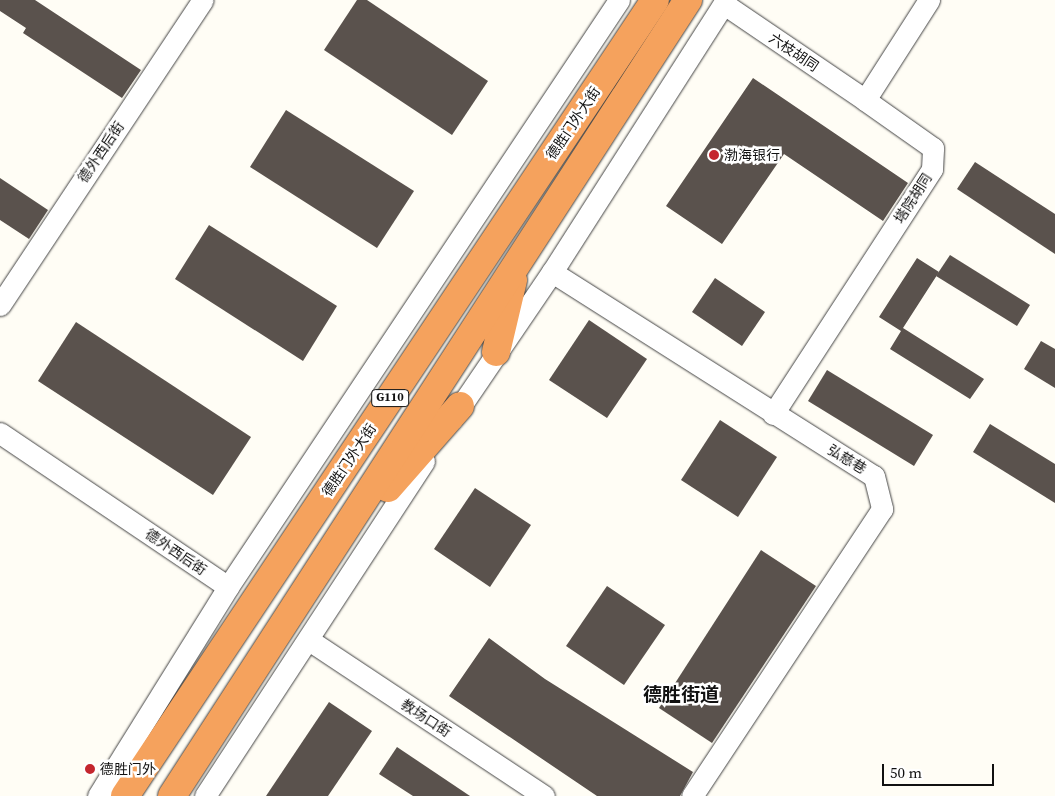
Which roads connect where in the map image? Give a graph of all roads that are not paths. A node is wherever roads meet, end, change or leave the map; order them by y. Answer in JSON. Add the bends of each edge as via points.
{"nodes":[{"id":1,"x":203,"y":0,"type":"edge"},
{"id":2,"x":655,"y":0,"type":"edge"},
{"id":3,"x":688,"y":0,"type":"edge"},
{"id":4,"x":929,"y":0,"type":"edge"},
{"id":5,"x":725,"y":2,"type":"edge"},
{"id":6,"x":610,"y":3,"type":"edge"},
{"id":7,"x":865,"y":100,"type":"junction"},
{"id":8,"x":518,"y":260,"type":"junction"},
{"id":9,"x":552,"y":272,"type":"junction"},
{"id":10,"x":0,"y":305,"type":"edge"},
{"id":11,"x":496,"y":352,"type":"junction"},
{"id":12,"x":460,"y":406,"type":"junction"},
{"id":13,"x":773,"y":414,"type":"junction"},
{"id":14,"x":0,"y":433,"type":"edge"},
{"id":15,"x":328,"y":557,"type":"junction"},
{"id":16,"x":228,"y":587,"type":"junction"},
{"id":17,"x":308,"y":640,"type":"junction"},
{"id":18,"x":98,"y":796,"type":"edge"},
{"id":19,"x":125,"y":796,"type":"edge"},
{"id":20,"x":172,"y":796,"type":"edge"},
{"id":21,"x":205,"y":796,"type":"edge"},
{"id":22,"x":544,"y":796,"type":"edge"},
{"id":23,"x":692,"y":796,"type":"edge"}],
"edges":[{"from":1,"to":10,"type":"street","name":"德外西后街"},
{"from":2,"to":19,"type":"highway","name":"德胜门外大街","number":"G110"},
{"from":3,"to":8,"type":"highway","name":"德胜门外大街","number":"G110"},
{"from":4,"to":7,"type":"street"},
{"from":5,"to":7,"type":"street","name":"六枝胡同"},
{"from":5,"to":9,"type":"street"},
{"from":6,"to":16,"type":"street"},
{"from":7,"to":13,"type":"street","name":"塔院胡同","via":[[933,148],[932,169]]},
{"from":8,"to":11,"type":"highway"},
{"from":8,"to":15,"type":"highway","name":"德胜门外大街","number":"G110"},
{"from":9,"to":11,"type":"street"},
{"from":9,"to":13,"type":"street","name":"弘慈巷"},
{"from":11,"to":12,"type":"street"},
{"from":12,"to":15,"type":"highway"},
{"from":12,"to":17,"type":"street"},
{"from":13,"to":23,"type":"street","name":"弘慈巷","via":[[874,476],[882,509]]},
{"from":14,"to":16,"type":"street","name":"德外西后街"},
{"from":15,"to":20,"type":"highway","name":"德胜门外大街","number":"G110"},
{"from":16,"to":18,"type":"street"},
{"from":17,"to":21,"type":"street"},
{"from":17,"to":22,"type":"street","name":"教场口街"}]}
